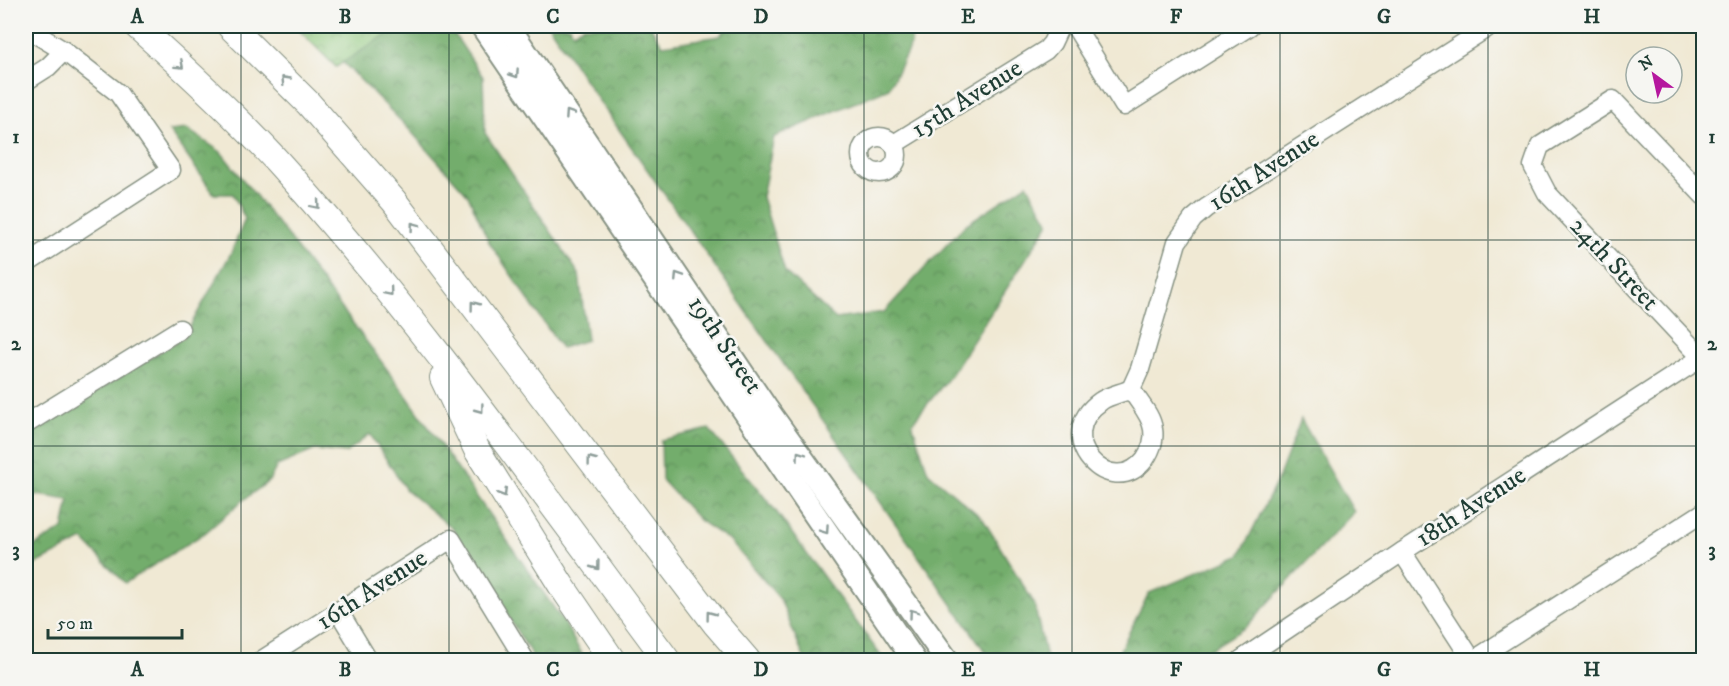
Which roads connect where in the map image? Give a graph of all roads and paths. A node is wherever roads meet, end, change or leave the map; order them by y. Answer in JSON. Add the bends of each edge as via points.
{"nodes":[{"id":1,"x":137,"y":26,"type":"edge"},
{"id":2,"x":230,"y":26,"type":"edge"},
{"id":3,"x":482,"y":26,"type":"edge"},
{"id":4,"x":508,"y":26,"type":"edge"},
{"id":5,"x":1060,"y":26,"type":"edge"},
{"id":6,"x":1075,"y":26,"type":"edge"},
{"id":7,"x":1250,"y":26,"type":"edge"},
{"id":8,"x":1490,"y":26,"type":"edge"},
{"id":9,"x":26,"y":28,"type":"edge"},
{"id":10,"x":64,"y":51,"type":"junction"},
{"id":11,"x":26,"y":81,"type":"edge"},
{"id":12,"x":894,"y":144,"type":"dead end"},
{"id":13,"x":1704,"y":196,"type":"edge"},
{"id":14,"x":26,"y":264,"type":"edge"},
{"id":15,"x":180,"y":329,"type":"dead end"},
{"id":16,"x":420,"y":329,"type":"junction"},
{"id":17,"x":1702,"y":357,"type":"edge"},
{"id":18,"x":1131,"y":389,"type":"junction"},
{"id":19,"x":26,"y":424,"type":"edge"},
{"id":20,"x":1704,"y":512,"type":"edge"},
{"id":21,"x":1402,"y":552,"type":"junction"},
{"id":22,"x":339,"y":612,"type":"junction"},
{"id":23,"x":262,"y":660,"type":"edge"},
{"id":24,"x":368,"y":660,"type":"edge"},
{"id":25,"x":525,"y":660,"type":"edge"},
{"id":26,"x":612,"y":660,"type":"edge"},
{"id":27,"x":667,"y":660,"type":"edge"},
{"id":28,"x":747,"y":660,"type":"edge"},
{"id":29,"x":914,"y":660,"type":"edge"},
{"id":30,"x":947,"y":660,"type":"edge"},
{"id":31,"x":1241,"y":660,"type":"edge"},
{"id":32,"x":1473,"y":660,"type":"edge"}],
"edges":[{"from":1,"to":16,"type":"highway","one_way":true,"via":[[214,96],[276,160]]},
{"from":28,"to":2,"type":"highway","one_way":true,"via":[[394,201],[308,103]]},
{"from":3,"to":29,"type":"main road","name":"19th Street","one_way":true},
{"from":30,"to":4,"type":"main road","name":"19th Street","one_way":true,"via":[[766,408]]},
{"from":5,"to":12,"type":"street","name":"15th Avenue","via":[[1046,50]]},
{"from":6,"to":7,"type":"street","via":[[1124,106]]},
{"from":8,"to":18,"type":"street","name":"16th Avenue","via":[[1193,219],[1178,242]]},
{"from":9,"to":10,"type":"street"},
{"from":10,"to":11,"type":"street"},
{"from":10,"to":14,"type":"street","via":[[118,93],[171,170]]},
{"from":13,"to":17,"type":"street","name":"24th Street","via":[[1613,100],[1540,146],[1533,166],[1547,193]]},
{"from":15,"to":19,"type":"street"},
{"from":16,"to":26,"type":"highway","one_way":true,"via":[[477,450]]},
{"from":16,"to":27,"type":"highway","one_way":true},
{"from":17,"to":21,"type":"street","name":"18th Avenue"},
{"from":18,"to":18,"type":"street","via":[[1103,399],[1084,421],[1080,431],[1085,455],[1097,468],[1124,474],[1139,466],[1150,451],[1153,428]]},
{"from":20,"to":32,"type":"street"},
{"from":21,"to":31,"type":"street","name":"18th Avenue"},
{"from":21,"to":32,"type":"street"},
{"from":22,"to":23,"type":"street","name":"16th Avenue"},
{"from":22,"to":24,"type":"street"},
{"from":22,"to":25,"type":"street","name":"16th Avenue","via":[[451,539]]}]}
